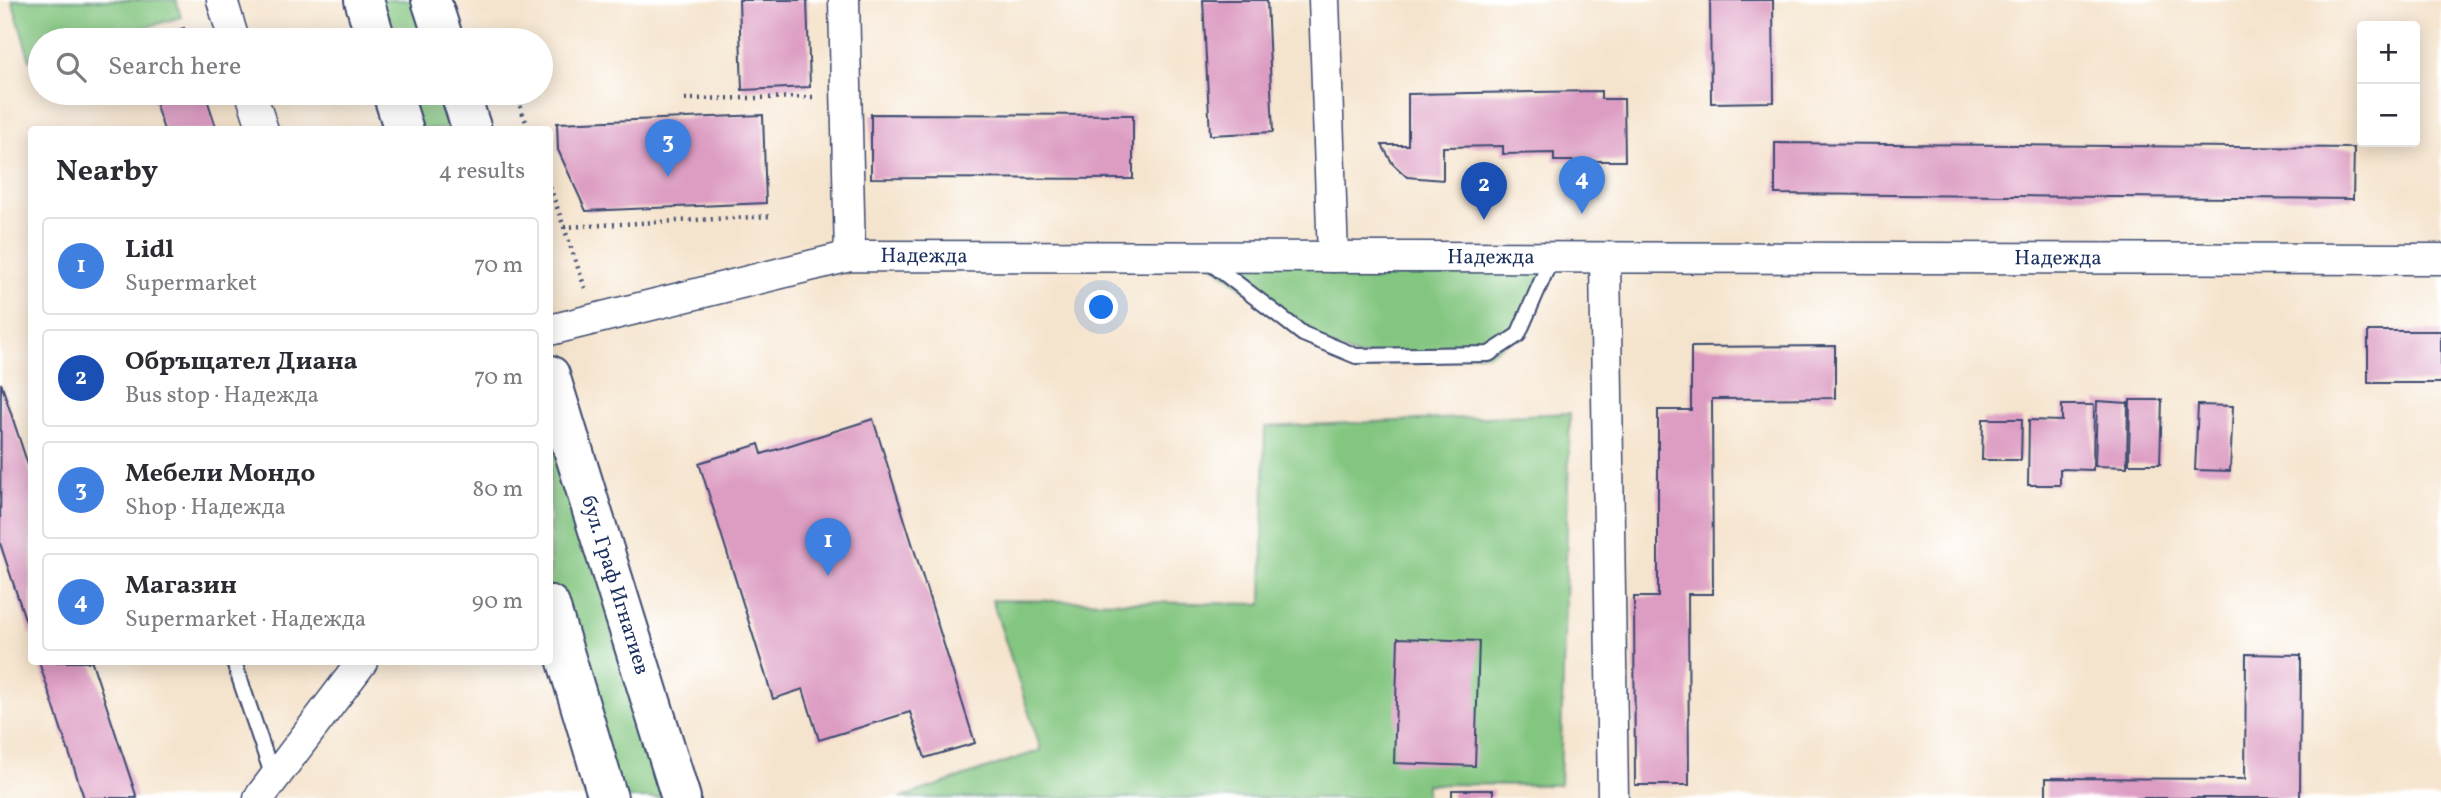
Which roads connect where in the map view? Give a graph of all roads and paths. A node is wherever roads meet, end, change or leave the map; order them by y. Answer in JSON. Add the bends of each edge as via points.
{"nodes":[{"id":1,"x":222,"y":0,"type":"edge"},
{"id":2,"x":364,"y":0,"type":"edge"},
{"id":3,"x":431,"y":0,"type":"edge"},
{"id":4,"x":844,"y":0,"type":"edge"},
{"id":5,"x":1324,"y":0,"type":"edge"},
{"id":6,"x":230,"y":28,"type":"edge"},
{"id":7,"x":372,"y":28,"type":"edge"},
{"id":8,"x":440,"y":28,"type":"edge"},
{"id":9,"x":846,"y":96,"type":"junction"},
{"id":10,"x":685,"y":99,"type":"dead end"},
{"id":11,"x":255,"y":105,"type":"edge"},
{"id":12,"x":397,"y":105,"type":"edge"},
{"id":13,"x":464,"y":105,"type":"edge"},
{"id":14,"x":520,"y":106,"type":"dead end"},
{"id":15,"x":262,"y":126,"type":"edge"},
{"id":16,"x":403,"y":126,"type":"edge"},
{"id":17,"x":471,"y":126,"type":"edge"},
{"id":18,"x":528,"y":126,"type":"edge"},
{"id":19,"x":553,"y":196,"type":"edge"},
{"id":20,"x":772,"y":216,"type":"dead end"},
{"id":21,"x":564,"y":227,"type":"junction"},
{"id":22,"x":850,"y":256,"type":"junction"},
{"id":23,"x":1201,"y":256,"type":"junction"},
{"id":24,"x":1333,"y":257,"type":"junction"},
{"id":25,"x":1552,"y":257,"type":"junction"},
{"id":26,"x":1605,"y":259,"type":"junction"},
{"id":27,"x":2441,"y":259,"type":"edge"},
{"id":28,"x":596,"y":319,"type":"junction"},
{"id":29,"x":553,"y":329,"type":"edge"},
{"id":30,"x":553,"y":384,"type":"edge"},
{"id":31,"x":553,"y":615,"type":"edge"},
{"id":32,"x":235,"y":665,"type":"edge"},
{"id":33,"x":360,"y":665,"type":"edge"},
{"id":34,"x":266,"y":788,"type":"edge"},
{"id":35,"x":608,"y":798,"type":"edge"},
{"id":36,"x":681,"y":798,"type":"edge"},
{"id":37,"x":1613,"y":798,"type":"edge"}],
"edges":[{"from":1,"to":6,"type":"street"},
{"from":2,"to":7,"type":"main road"},
{"from":3,"to":8,"type":"main road"},
{"from":4,"to":9,"type":"street"},
{"from":5,"to":24,"type":"street"},
{"from":9,"to":10,"type":"path"},
{"from":9,"to":22,"type":"street"},
{"from":11,"to":15,"type":"street"},
{"from":12,"to":16,"type":"main road"},
{"from":13,"to":17,"type":"main road"},
{"from":14,"to":18,"type":"path"},
{"from":19,"to":21,"type":"path"},
{"from":20,"to":21,"type":"path"},
{"from":21,"to":28,"type":"path"},
{"from":22,"to":23,"type":"street","name":"Надежда"},
{"from":22,"to":28,"type":"street","name":"Надежда"},
{"from":23,"to":24,"type":"street","name":"Надежда"},
{"from":23,"to":25,"type":"lane","via":[[1303,334],[1356,356],[1489,354],[1518,335]]},
{"from":24,"to":25,"type":"street","name":"Надежда"},
{"from":25,"to":26,"type":"street","name":"Надежда"},
{"from":26,"to":27,"type":"street","name":"Надежда"},
{"from":26,"to":37,"type":"street"},
{"from":28,"to":29,"type":"street","name":"Надежда"},
{"from":30,"to":36,"type":"main road","name":"бул. Граф Игнатиев"},
{"from":31,"to":35,"type":"main road"},
{"from":32,"to":34,"type":"lane"},
{"from":33,"to":34,"type":"street"}]}
